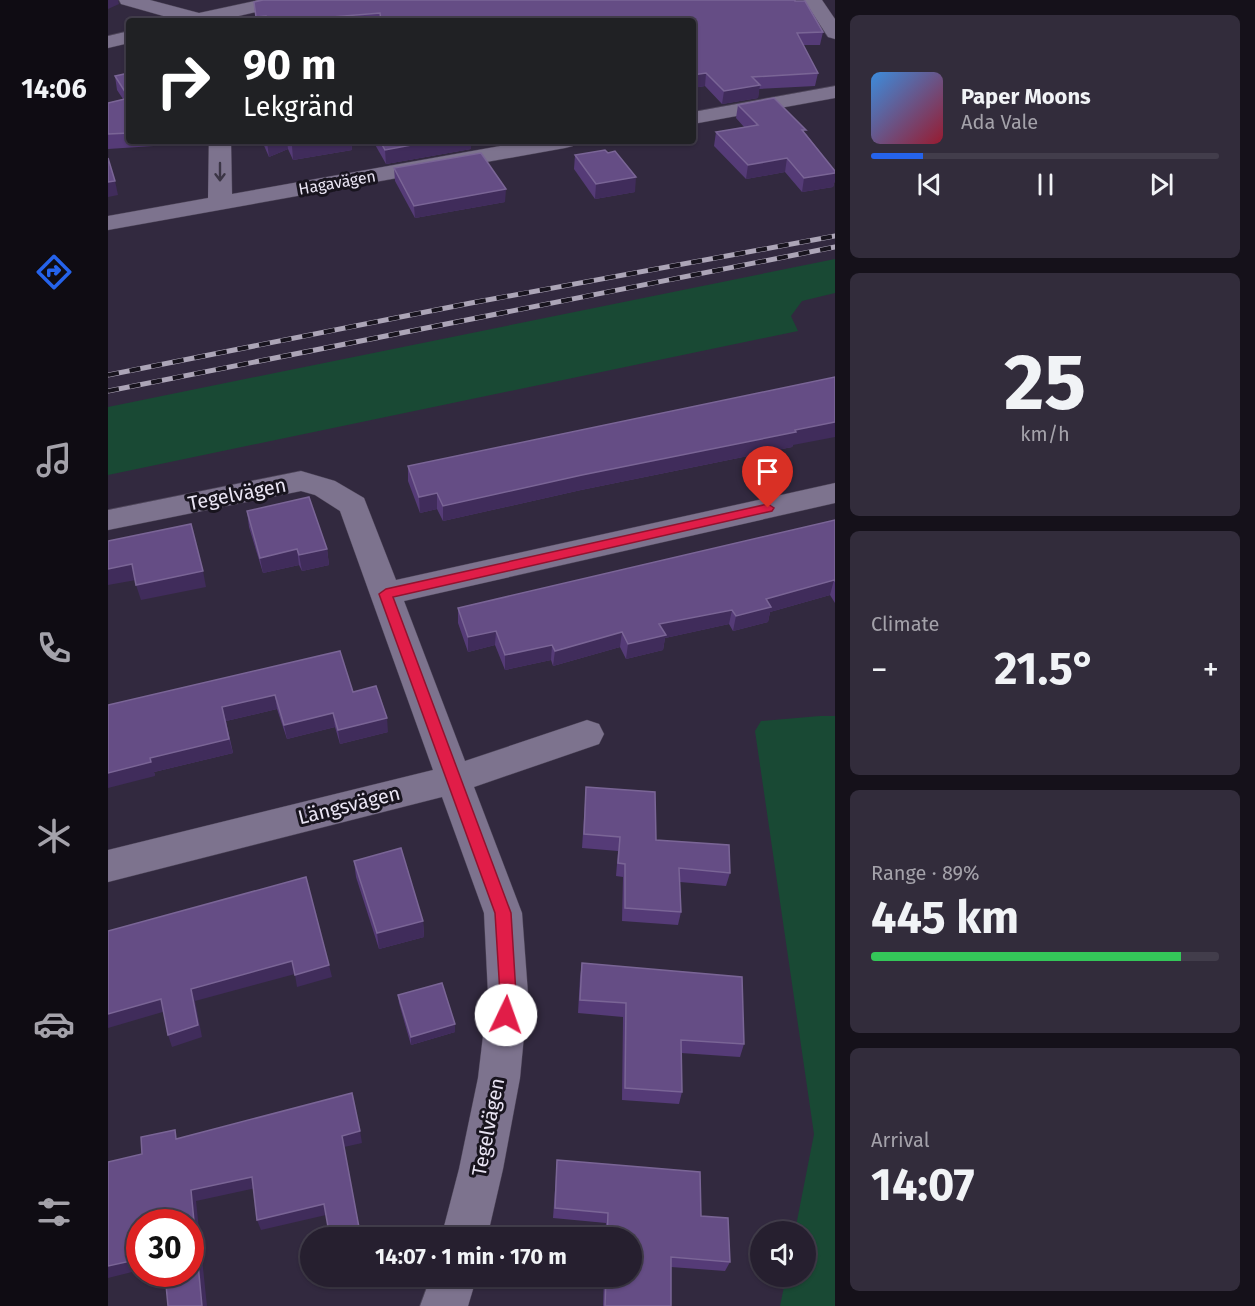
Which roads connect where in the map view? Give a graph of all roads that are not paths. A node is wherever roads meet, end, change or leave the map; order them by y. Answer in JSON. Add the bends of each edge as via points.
{"nodes":[{"id":1,"x":128,"y":0,"type":"edge"},
{"id":2,"x":284,"y":0,"type":"edge"},
{"id":3,"x":813,"y":0,"type":"edge"},
{"id":4,"x":219,"y":17,"type":"edge"},
{"id":5,"x":187,"y":18,"type":"edge"},
{"id":6,"x":835,"y":33,"type":"edge"},
{"id":7,"x":126,"y":38,"type":"edge"},
{"id":8,"x":108,"y":42,"type":"edge"},
{"id":9,"x":835,"y":92,"type":"edge"},
{"id":10,"x":696,"y":117,"type":"edge"},
{"id":11,"x":220,"y":144,"type":"edge"},
{"id":12,"x":548,"y":144,"type":"edge"},
{"id":13,"x":219,"y":203,"type":"junction"},
{"id":14,"x":108,"y":223,"type":"edge"},
{"id":15,"x":835,"y":493,"type":"edge"},
{"id":16,"x":108,"y":520,"type":"edge"},
{"id":17,"x":386,"y":594,"type":"junction"},
{"id":18,"x":587,"y":734,"type":"dead end"},
{"id":19,"x":454,"y":779,"type":"junction"},
{"id":20,"x":108,"y":866,"type":"edge"},
{"id":21,"x":467,"y":1227,"type":"edge"},
{"id":22,"x":450,"y":1287,"type":"edge"},
{"id":23,"x":444,"y":1306,"type":"edge"}],
"edges":[{"from":1,"to":5,"type":"street"},
{"from":2,"to":4,"type":"street"},
{"from":3,"to":6,"type":"street"},
{"from":7,"to":8,"type":"street"},
{"from":9,"to":10,"type":"street"},
{"from":11,"to":13,"type":"street","one_way":true},
{"from":12,"to":13,"type":"street","name":"Hagavägen"},
{"from":13,"to":14,"type":"street","name":"Hagavägen"},
{"from":15,"to":17,"type":"street"},
{"from":16,"to":17,"type":"street","name":"Tegelvägen","via":[[301,482],[309,484],[340,495],[353,505]]},
{"from":17,"to":19,"type":"street","name":"Tegelvägen"},
{"from":18,"to":19,"type":"street","name":"Längsvägen"},
{"from":19,"to":20,"type":"street","name":"Längsvägen"},
{"from":19,"to":21,"type":"street","name":"Tegelvägen","via":[[503,913],[508,994],[499,1078]]},
{"from":22,"to":23,"type":"street"}]}
